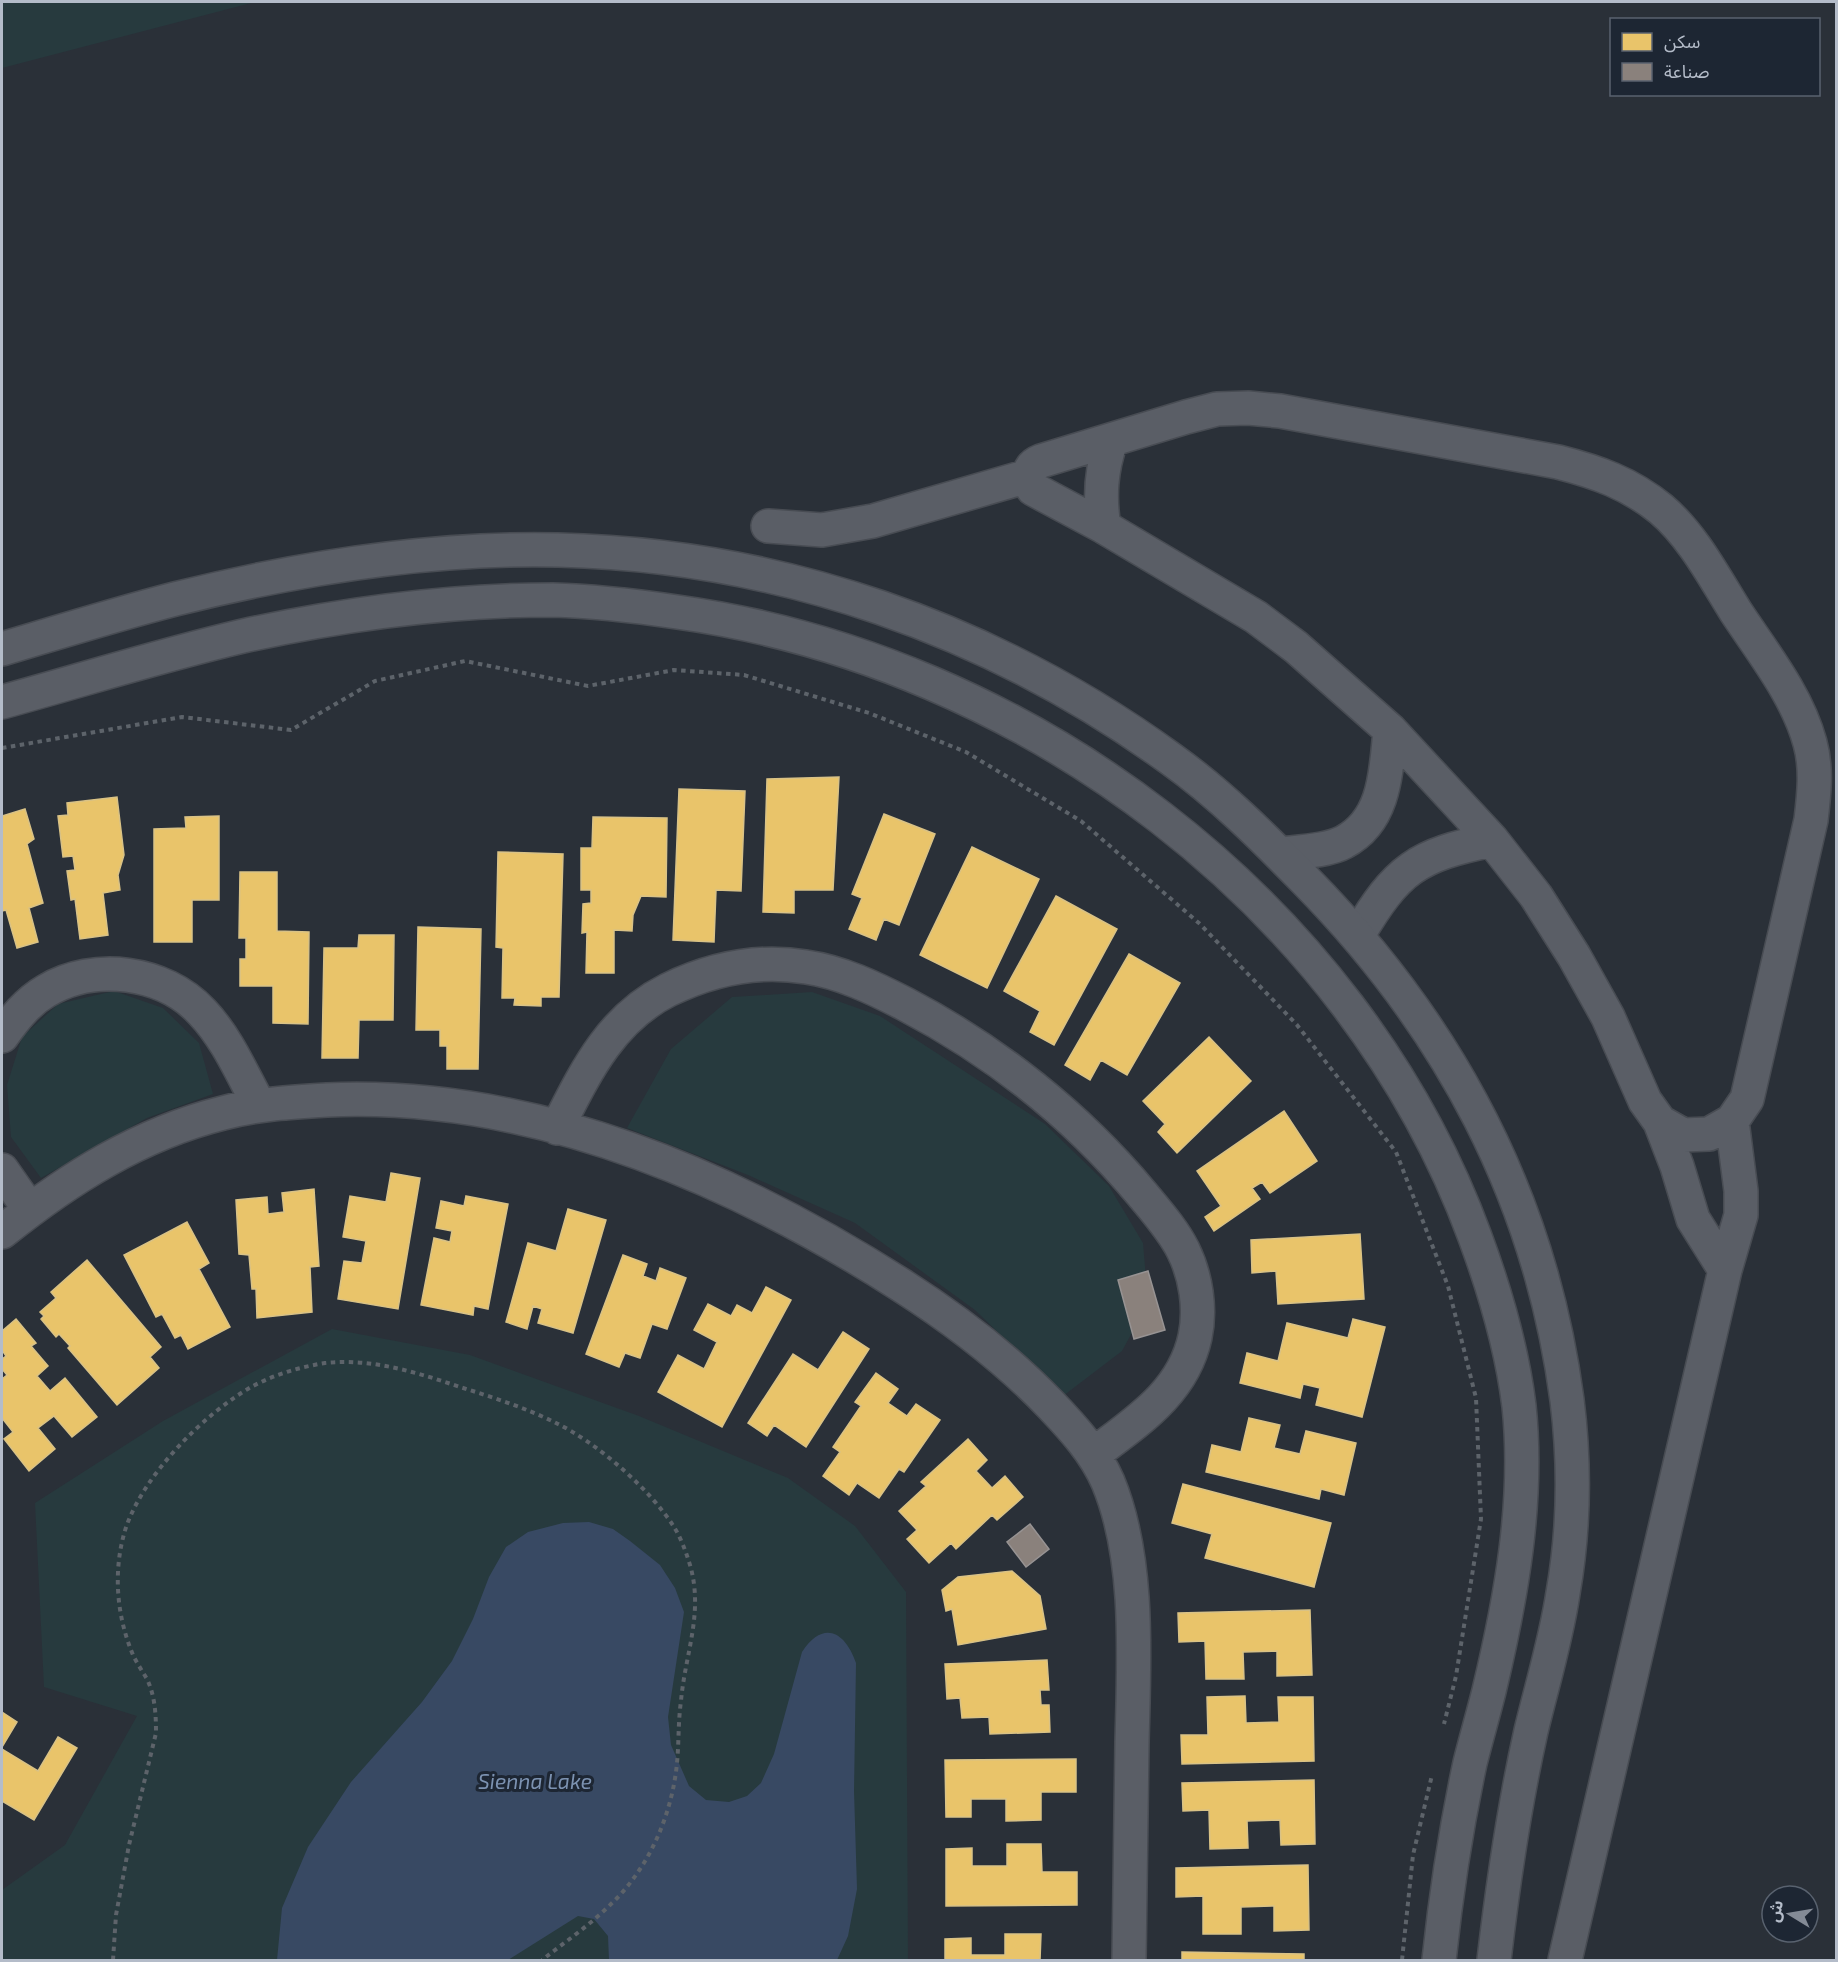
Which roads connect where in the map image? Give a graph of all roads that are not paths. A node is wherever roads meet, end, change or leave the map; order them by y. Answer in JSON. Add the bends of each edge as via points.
{"nodes":[{"id":1,"x":1111,"y":441,"type":"junction"},
{"id":2,"x":1028,"y":476,"type":"junction"},
{"id":3,"x":768,"y":526,"type":"dead end"},
{"id":4,"x":1104,"y":527,"type":"junction"},
{"id":5,"x":2,"y":649,"type":"edge"},
{"id":6,"x":2,"y":702,"type":"edge"},
{"id":7,"x":1390,"y":730,"type":"junction"},
{"id":8,"x":1492,"y":840,"type":"junction"},
{"id":9,"x":1280,"y":854,"type":"junction"},
{"id":10,"x":1358,"y":935,"type":"junction"},
{"id":11,"x":2,"y":1036,"type":"edge"},
{"id":12,"x":259,"y":1105,"type":"junction"},
{"id":13,"x":1732,"y":1121,"type":"junction"},
{"id":14,"x":1660,"y":1122,"type":"junction"},
{"id":15,"x":557,"y":1128,"type":"junction"},
{"id":16,"x":2,"y":1170,"type":"edge"},
{"id":17,"x":30,"y":1210,"type":"junction"},
{"id":18,"x":2,"y":1232,"type":"edge"},
{"id":19,"x":1725,"y":1270,"type":"junction"},
{"id":20,"x":1094,"y":1454,"type":"junction"},
{"id":21,"x":1129,"y":1960,"type":"edge"},
{"id":22,"x":1439,"y":1960,"type":"edge"},
{"id":23,"x":1494,"y":1960,"type":"edge"},
{"id":24,"x":1565,"y":1960,"type":"edge"}],
"edges":[{"from":1,"to":2,"type":"street","via":[[1035,463]]},
{"from":1,"to":4,"type":"street","via":[[1100,492]]},
{"from":1,"to":13,"type":"street","via":[[1217,410],[1280,411],[1595,471],[1662,510],[1689,538],[1798,709],[1810,744],[1815,782],[1811,820],[1747,1099]]},
{"from":2,"to":3,"type":"street","via":[[873,521],[822,530]]},
{"from":2,"to":4,"type":"street","via":[[1034,489]]},
{"from":4,"to":7,"type":"street","via":[[1256,617]]},
{"from":5,"to":9,"type":"street","via":[[223,588],[413,556],[561,550],[696,563],[829,591],[969,640],[1110,716],[1218,796]]},
{"from":6,"to":22,"type":"street","via":[[243,636],[367,614],[556,600],[635,606],[712,616],[789,634],[864,656],[938,685],[1077,758],[1141,802],[1202,852],[1308,958],[1354,1013],[1395,1072],[1461,1198],[1486,1265],[1505,1334],[1519,1404],[1522,1476],[1516,1548],[1505,1618],[1456,1830]]},
{"from":7,"to":8,"type":"street"},
{"from":7,"to":9,"type":"street","via":[[1385,784],[1377,807],[1363,827],[1344,842]]},
{"from":8,"to":10,"type":"street","via":[[1445,850],[1423,860],[1384,892]]},
{"from":8,"to":14,"type":"street","via":[[1536,896],[1574,956],[1608,1017],[1645,1101]]},
{"from":9,"to":10,"type":"street"},
{"from":10,"to":23,"type":"street","via":[[1422,1019],[1454,1069],[1507,1175],[1545,1287],[1568,1406],[1571,1520],[1563,1593],[1515,1812]]},
{"from":11,"to":12,"type":"street","via":[[20,1012],[46,991],[77,978],[111,974],[144,978],[176,990],[202,1011],[223,1038]]},
{"from":12,"to":15,"type":"street","via":[[345,1100],[431,1103]]},
{"from":12,"to":17,"type":"street","via":[[189,1123],[138,1143],[90,1169]]},
{"from":13,"to":14,"type":"street","via":[[1709,1134],[1683,1135]]},
{"from":13,"to":19,"type":"street","via":[[1741,1215]]},
{"from":14,"to":19,"type":"street","via":[[1694,1219]]},
{"from":15,"to":20,"type":"street","via":[[711,1182],[808,1228],[855,1256],[937,1308],[997,1354]]},
{"from":15,"to":20,"type":"street","via":[[588,1068],[609,1038],[635,1012],[699,976],[734,967],[770,964],[807,967],[876,989],[923,1013],[1011,1071],[1088,1134],[1154,1208],[1182,1248],[1193,1277],[1197,1307],[1195,1337],[1185,1366],[1170,1392]]},
{"from":16,"to":17,"type":"street"},
{"from":17,"to":18,"type":"street"},
{"from":19,"to":24,"type":"street"},
{"from":20,"to":21,"type":"street","via":[[1108,1482],[1123,1532],[1132,1604]]}]}
